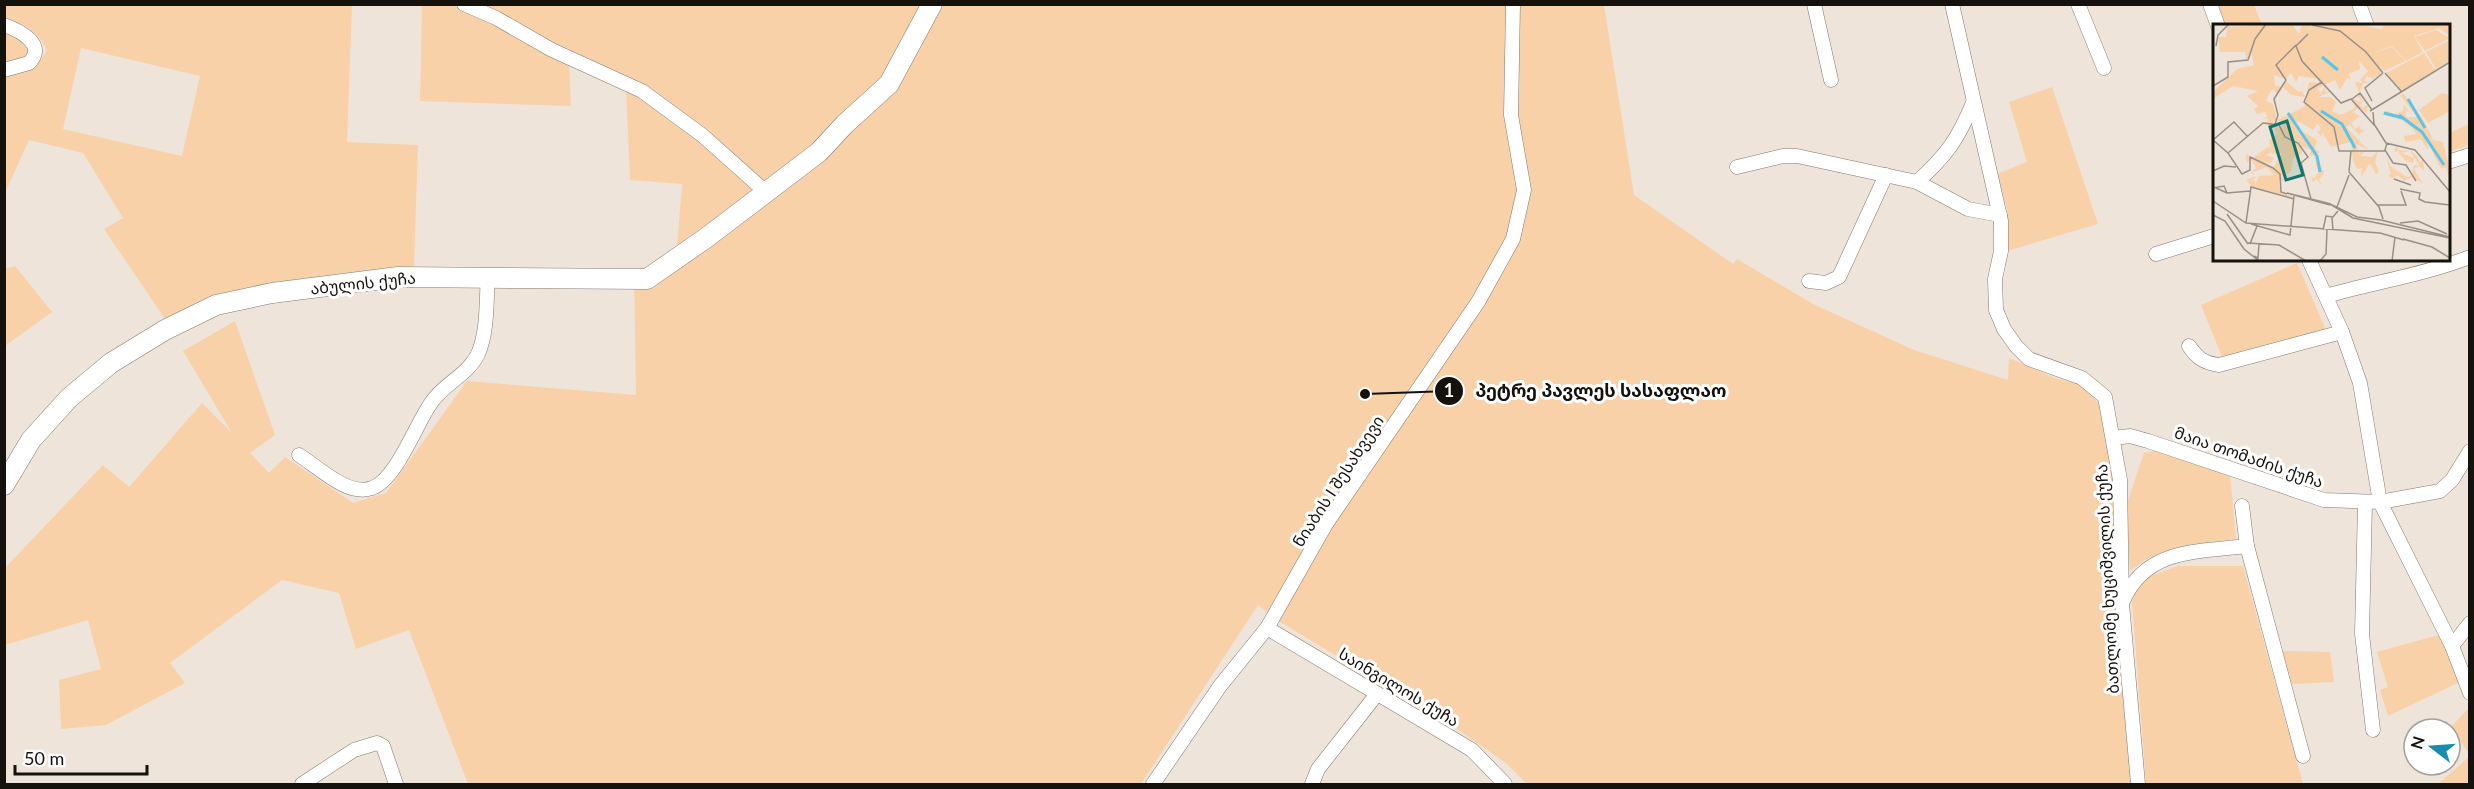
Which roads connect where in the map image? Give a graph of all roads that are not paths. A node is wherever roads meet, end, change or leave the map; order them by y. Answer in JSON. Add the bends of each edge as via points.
{"nodes":[{"id":1,"x":464,"y":4,"type":"edge"},
{"id":2,"x":932,"y":4,"type":"edge"},
{"id":3,"x":1513,"y":4,"type":"edge"},
{"id":4,"x":1814,"y":4,"type":"edge"},
{"id":5,"x":1953,"y":4,"type":"edge"},
{"id":6,"x":2078,"y":4,"type":"edge"},
{"id":7,"x":2210,"y":4,"type":"edge"},
{"id":8,"x":2359,"y":4,"type":"edge"},
{"id":9,"x":2217,"y":24,"type":"edge"},
{"id":10,"x":2366,"y":24,"type":"edge"},
{"id":11,"x":4,"y":25,"type":"edge"},
{"id":12,"x":2104,"y":68,"type":"dead end"},
{"id":13,"x":4,"y":70,"type":"edge"},
{"id":14,"x":1830,"y":80,"type":"dead end"},
{"id":15,"x":1973,"y":103,"type":"junction"},
{"id":16,"x":2469,"y":155,"type":"edge"},
{"id":17,"x":2450,"y":161,"type":"edge"},
{"id":18,"x":1737,"y":167,"type":"dead end"},
{"id":19,"x":1886,"y":175,"type":"junction"},
{"id":20,"x":1917,"y":182,"type":"junction"},
{"id":21,"x":768,"y":192,"type":"junction"},
{"id":22,"x":2000,"y":215,"type":"junction"},
{"id":23,"x":2213,"y":236,"type":"edge"},
{"id":24,"x":2156,"y":254,"type":"dead end"},
{"id":25,"x":2469,"y":257,"type":"edge"},
{"id":26,"x":2309,"y":261,"type":"edge"},
{"id":27,"x":488,"y":277,"type":"junction"},
{"id":28,"x":1809,"y":281,"type":"dead end"},
{"id":29,"x":2326,"y":296,"type":"junction"},
{"id":30,"x":2342,"y":332,"type":"junction"},
{"id":31,"x":2189,"y":346,"type":"dead end"},
{"id":32,"x":2113,"y":438,"type":"junction"},
{"id":33,"x":2469,"y":451,"type":"edge"},
{"id":34,"x":299,"y":455,"type":"dead end"},
{"id":35,"x":4,"y":485,"type":"edge"},
{"id":36,"x":2380,"y":502,"type":"junction"},
{"id":37,"x":2365,"y":503,"type":"junction"},
{"id":38,"x":2242,"y":506,"type":"dead end"},
{"id":39,"x":2247,"y":546,"type":"junction"},
{"id":40,"x":2122,"y":604,"type":"junction"},
{"id":41,"x":2469,"y":622,"type":"edge"},
{"id":42,"x":1267,"y":628,"type":"junction"},
{"id":43,"x":2452,"y":646,"type":"junction"},
{"id":44,"x":2469,"y":693,"type":"edge"},
{"id":45,"x":1377,"y":694,"type":"junction"},
{"id":46,"x":2373,"y":730,"type":"dead end"},
{"id":47,"x":2303,"y":756,"type":"dead end"},
{"id":48,"x":302,"y":784,"type":"edge"},
{"id":49,"x":396,"y":784,"type":"edge"},
{"id":50,"x":1153,"y":784,"type":"edge"},
{"id":51,"x":1312,"y":784,"type":"edge"},
{"id":52,"x":1505,"y":784,"type":"edge"},
{"id":53,"x":2138,"y":784,"type":"edge"}],
"edges":[{"from":1,"to":21,"type":"street","via":[[642,91],[702,135]]},
{"from":2,"to":21,"type":"street","name":"აბულის ქუჩა","via":[[890,84],[819,152]]},
{"from":3,"to":42,"type":"street","name":"ნიაბის I შესახვევი","via":[[1511,114],[1524,190],[1513,239],[1478,302],[1326,524]]},
{"from":4,"to":14,"type":"street"},
{"from":5,"to":15,"type":"street","name":"ბათლომე ხუციშვილის ქუჩა"},
{"from":6,"to":12,"type":"street"},
{"from":7,"to":9,"type":"street"},
{"from":8,"to":10,"type":"street"},
{"from":11,"to":13,"type":"street","via":[[30,39],[36,52],[29,63]]},
{"from":15,"to":20,"type":"street","via":[[1944,158]]},
{"from":15,"to":22,"type":"street","name":"ბათლომე ხუციშვილის ქუჩა"},
{"from":16,"to":17,"type":"street"},
{"from":18,"to":19,"type":"street","via":[[1797,156]]},
{"from":19,"to":20,"type":"street"},
{"from":19,"to":28,"type":"street","via":[[1839,277],[1826,284]]},
{"from":20,"to":22,"type":"street","via":[[1968,209]]},
{"from":21,"to":27,"type":"street","name":"აბულის ქუჩა","via":[[647,279]]},
{"from":22,"to":32,"type":"street","name":"ბათლომე ხუციშვილის ქუჩა","via":[[1996,310],[2004,329],[2029,359],[2082,378],[2105,397]]},
{"from":23,"to":24,"type":"street"},
{"from":25,"to":29,"type":"street"},
{"from":26,"to":29,"type":"street"},
{"from":27,"to":34,"type":"street","via":[[484,333],[471,366],[443,387],[431,402],[388,476],[372,488],[348,487]]},
{"from":27,"to":35,"type":"street","name":"აბულის ქუჩა","via":[[398,277],[272,293],[216,305],[111,363],[69,398],[31,440]]},
{"from":29,"to":30,"type":"street"},
{"from":30,"to":31,"type":"street","via":[[2219,365],[2196,356]]},
{"from":30,"to":36,"type":"street","via":[[2360,383]]},
{"from":32,"to":37,"type":"street","name":"მაია თომაძის ქუჩა","via":[[2130,436],[2148,441],[2324,500]]},
{"from":32,"to":40,"type":"street","name":"ბათლომე ხუციშვილის ქუჩა","via":[[2120,480]]},
{"from":33,"to":36,"type":"street","name":"მაია თომაძის ქუჩა","via":[[2452,480],[2440,491]]},
{"from":36,"to":37,"type":"street","name":"მაია თომაძის ქუჩა"},
{"from":36,"to":43,"type":"street"},
{"from":37,"to":46,"type":"street","via":[[2362,634]]},
{"from":38,"to":39,"type":"street"},
{"from":39,"to":40,"type":"street","via":[[2161,560],[2142,571],[2128,588]]},
{"from":39,"to":47,"type":"street"},
{"from":40,"to":53,"type":"street","name":"ბათლომე ხუციშვილის ქუჩა"},
{"from":41,"to":43,"type":"street"},
{"from":42,"to":45,"type":"street","name":"საინგილოს ქუჩა"},
{"from":42,"to":50,"type":"street","name":"ნიაბის I შესახვევი","via":[[1220,686]]},
{"from":43,"to":44,"type":"street"},
{"from":45,"to":51,"type":"street","via":[[1318,769]]},
{"from":45,"to":52,"type":"street","name":"საინგილოს ქუჩა","via":[[1472,750]]},
{"from":48,"to":49,"type":"street","via":[[354,750],[377,743],[383,746]]}]}
